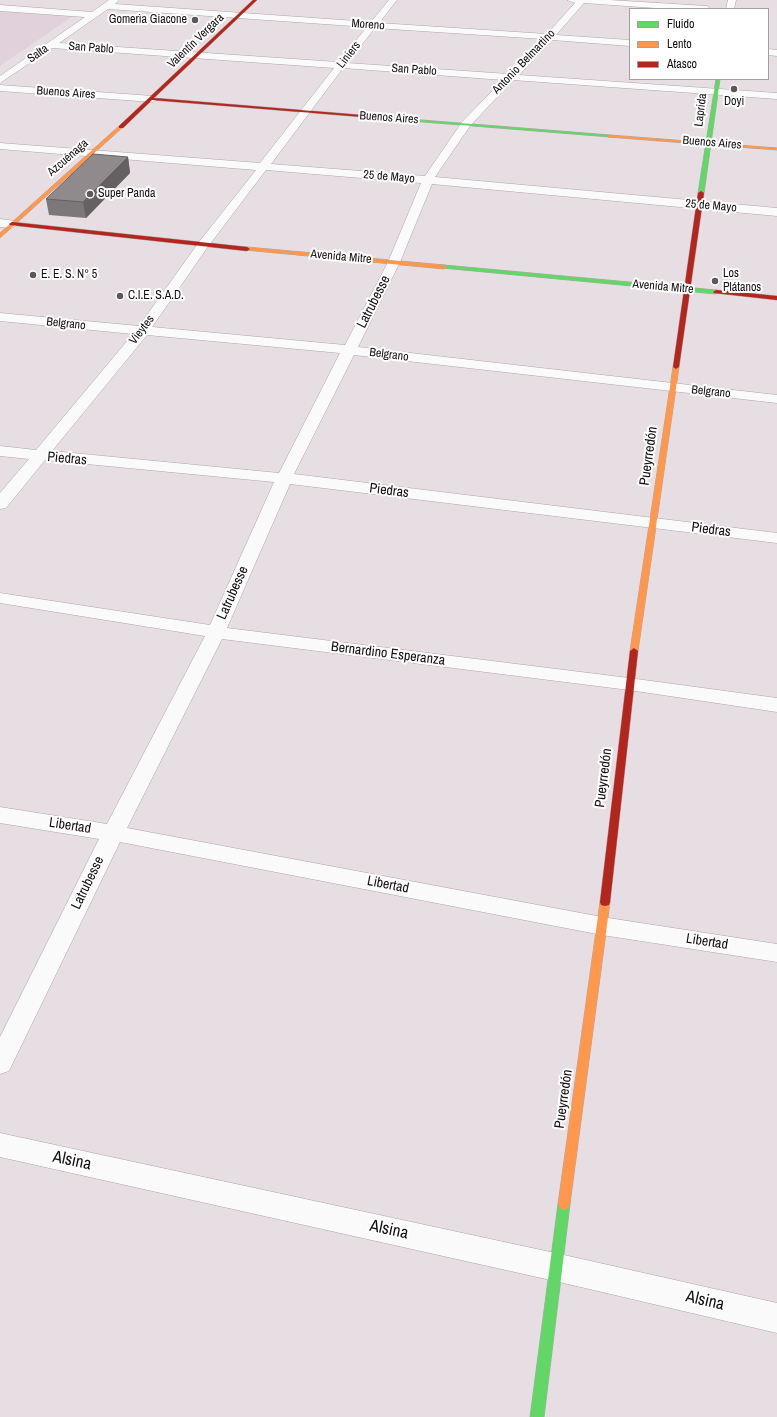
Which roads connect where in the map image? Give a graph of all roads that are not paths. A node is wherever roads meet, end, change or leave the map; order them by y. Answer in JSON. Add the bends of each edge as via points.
{"nodes":[{"id":1,"x":115,"y":0,"type":"edge"},
{"id":2,"x":255,"y":0,"type":"edge"},
{"id":3,"x":393,"y":0,"type":"edge"},
{"id":4,"x":571,"y":0,"type":"edge"},
{"id":5,"x":582,"y":0,"type":"edge"},
{"id":6,"x":107,"y":6,"type":"junction"},
{"id":7,"x":0,"y":8,"type":"edge"},
{"id":8,"x":693,"y":8,"type":"edge"},
{"id":9,"x":94,"y":15,"type":"junction"},
{"id":10,"x":239,"y":16,"type":"junction"},
{"id":11,"x":373,"y":25,"type":"junction"},
{"id":12,"x":550,"y":37,"type":"junction"},
{"id":13,"x":629,"y":43,"type":"edge"},
{"id":14,"x":51,"y":45,"type":"junction"},
{"id":15,"x":198,"y":55,"type":"junction"},
{"id":16,"x":341,"y":65,"type":"junction"},
{"id":17,"x":510,"y":77,"type":"junction"},
{"id":18,"x":0,"y":80,"type":"edge"},
{"id":19,"x":718,"y":80,"type":"edge"},
{"id":20,"x":0,"y":88,"type":"edge"},
{"id":21,"x":715,"y":92,"type":"junction"},
{"id":22,"x":777,"y":96,"type":"edge"},
{"id":23,"x":153,"y":100,"type":"junction"},
{"id":24,"x":306,"y":112,"type":"junction"},
{"id":25,"x":466,"y":124,"type":"junction"},
{"id":26,"x":710,"y":143,"type":"junction"},
{"id":27,"x":0,"y":146,"type":"edge"},
{"id":28,"x":777,"y":149,"type":"edge"},
{"id":29,"x":91,"y":154,"type":"junction"},
{"id":30,"x":265,"y":167,"type":"junction"},
{"id":31,"x":428,"y":180,"type":"junction"},
{"id":32,"x":700,"y":206,"type":"junction"},
{"id":33,"x":777,"y":212,"type":"edge"},
{"id":34,"x":6,"y":223,"type":"edge"},
{"id":35,"x":0,"y":236,"type":"edge"},
{"id":36,"x":203,"y":245,"type":"junction"},
{"id":37,"x":394,"y":262,"type":"junction"},
{"id":38,"x":688,"y":290,"type":"junction"},
{"id":39,"x":777,"y":298,"type":"edge"},
{"id":40,"x":0,"y":317,"type":"edge"},
{"id":41,"x":142,"y":332,"type":"junction"},
{"id":42,"x":350,"y":350,"type":"junction"},
{"id":43,"x":673,"y":388,"type":"junction"},
{"id":44,"x":777,"y":399,"type":"edge"},
{"id":45,"x":0,"y":451,"type":"edge"},
{"id":46,"x":39,"y":456,"type":"junction"},
{"id":47,"x":284,"y":478,"type":"junction"},
{"id":48,"x":0,"y":504,"type":"edge"},
{"id":49,"x":653,"y":523,"type":"junction"},
{"id":50,"x":777,"y":538,"type":"edge"},
{"id":51,"x":0,"y":598,"type":"edge"},
{"id":52,"x":216,"y":632,"type":"junction"},
{"id":53,"x":629,"y":684,"type":"junction"},
{"id":54,"x":777,"y":705,"type":"edge"},
{"id":55,"x":0,"y":815,"type":"edge"},
{"id":56,"x":112,"y":833,"type":"junction"},
{"id":57,"x":602,"y":926,"type":"junction"},
{"id":58,"x":777,"y":953,"type":"edge"},
{"id":59,"x":0,"y":1063,"type":"edge"},
{"id":60,"x":0,"y":1145,"type":"edge"},
{"id":61,"x":555,"y":1267,"type":"junction"},
{"id":62,"x":777,"y":1318,"type":"edge"},
{"id":63,"x":537,"y":1417,"type":"edge"}],
"edges":[{"from":1,"to":6,"type":"street","name":"Salta"},
{"from":2,"to":10,"type":"street","name":"Valentín Vergara"},
{"from":3,"to":11,"type":"street","name":"Liniers"},
{"from":4,"to":5,"type":"street"},
{"from":5,"to":8,"type":"street"},
{"from":5,"to":12,"type":"street","name":"Antonio Belmartino"},
{"from":6,"to":9,"type":"street","name":"Salta"},
{"from":6,"to":10,"type":"street","name":"Moreno"},
{"from":7,"to":9,"type":"street"},
{"from":9,"to":14,"type":"street","name":"Salta"},
{"from":10,"to":11,"type":"street","name":"Moreno"},
{"from":10,"to":15,"type":"street","name":"Valentín Vergara"},
{"from":11,"to":12,"type":"street","name":"Moreno"},
{"from":11,"to":16,"type":"street","name":"Liniers"},
{"from":12,"to":13,"type":"street","name":"Moreno"},
{"from":12,"to":17,"type":"street","name":"Antonio Belmartino"},
{"from":14,"to":15,"type":"street","name":"San Pablo"},
{"from":14,"to":18,"type":"street","name":"Salta"},
{"from":15,"to":16,"type":"street","name":"San Pablo"},
{"from":15,"to":23,"type":"street","name":"Valentín Vergara"},
{"from":16,"to":17,"type":"street","name":"San Pablo"},
{"from":16,"to":24,"type":"street","name":"Liniers"},
{"from":17,"to":21,"type":"street","name":"San Pablo"},
{"from":17,"to":25,"type":"street","name":"Antonio Belmartino"},
{"from":19,"to":21,"type":"street","name":"Laprida"},
{"from":20,"to":23,"type":"street","name":"Buenos Aires"},
{"from":21,"to":22,"type":"street","name":"San Pablo"},
{"from":21,"to":26,"type":"street","name":"Laprida"},
{"from":23,"to":24,"type":"street","name":"Buenos Aires"},
{"from":23,"to":29,"type":"street","name":"Azcuénaga"},
{"from":24,"to":25,"type":"street","name":"Buenos Aires"},
{"from":24,"to":30,"type":"street","name":"Vieytes"},
{"from":25,"to":26,"type":"street","name":"Buenos Aires"},
{"from":25,"to":31,"type":"street","name":"Latrubesse"},
{"from":26,"to":28,"type":"street","name":"Buenos Aires"},
{"from":26,"to":32,"type":"street","name":"Pueyrredón"},
{"from":27,"to":29,"type":"street","name":"25 de Mayo"},
{"from":29,"to":30,"type":"street","name":"25 de Mayo"},
{"from":29,"to":34,"type":"street","name":"Azcuénaga"},
{"from":30,"to":31,"type":"street","name":"25 de Mayo"},
{"from":30,"to":36,"type":"street","name":"Vieytes"},
{"from":31,"to":32,"type":"street","name":"25 de Mayo"},
{"from":31,"to":37,"type":"street","name":"Latrubesse"},
{"from":32,"to":33,"type":"street","name":"25 de Mayo"},
{"from":32,"to":38,"type":"street","name":"Pueyrredón"},
{"from":34,"to":35,"type":"street","name":"Azcuénaga"},
{"from":34,"to":36,"type":"street","name":"Avenida Mitre"},
{"from":36,"to":37,"type":"street","name":"Avenida Mitre"},
{"from":36,"to":41,"type":"street","name":"Vieytes"},
{"from":37,"to":38,"type":"street","name":"Avenida Mitre"},
{"from":37,"to":42,"type":"street","name":"Latrubesse"},
{"from":38,"to":39,"type":"street","name":"Avenida Mitre"},
{"from":38,"to":43,"type":"street","name":"Pueyrredón"},
{"from":40,"to":41,"type":"street","name":"Belgrano"},
{"from":41,"to":42,"type":"street","name":"Belgrano"},
{"from":41,"to":46,"type":"street","name":"Vieytes"},
{"from":42,"to":43,"type":"street","name":"Belgrano"},
{"from":42,"to":47,"type":"street","name":"Latrubesse"},
{"from":43,"to":44,"type":"street","name":"Belgrano"},
{"from":43,"to":49,"type":"street","name":"Pueyrredón"},
{"from":45,"to":46,"type":"street","name":"Piedras"},
{"from":46,"to":47,"type":"street","name":"Piedras"},
{"from":46,"to":48,"type":"street","name":"Vieytes"},
{"from":47,"to":49,"type":"street","name":"Piedras"},
{"from":47,"to":52,"type":"street","name":"Latrubesse"},
{"from":49,"to":50,"type":"street","name":"Piedras"},
{"from":49,"to":53,"type":"street","name":"Pueyrredón"},
{"from":51,"to":52,"type":"street","name":"Bernardino Esperanza"},
{"from":52,"to":53,"type":"street","name":"Bernardino Esperanza"},
{"from":52,"to":56,"type":"street","name":"Latrubesse"},
{"from":53,"to":54,"type":"street","name":"Bernardino Esperanza"},
{"from":53,"to":57,"type":"street","name":"Pueyrredón"},
{"from":55,"to":56,"type":"street","name":"Libertad"},
{"from":56,"to":57,"type":"street","name":"Libertad"},
{"from":56,"to":59,"type":"street","name":"Latrubesse"},
{"from":57,"to":58,"type":"street","name":"Libertad"},
{"from":57,"to":61,"type":"street","name":"Pueyrredón"},
{"from":60,"to":61,"type":"street","name":"Alsina"},
{"from":61,"to":62,"type":"street","name":"Alsina"},
{"from":61,"to":63,"type":"street","name":"Pueyrredón"}]}
